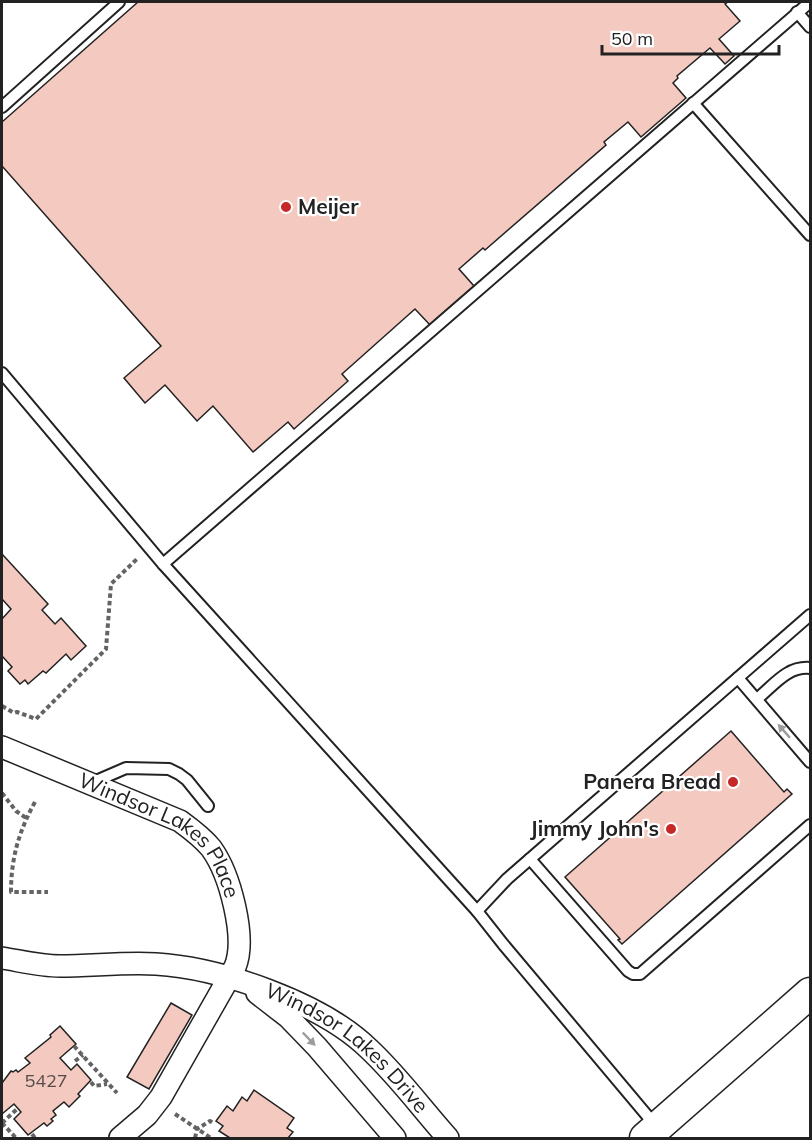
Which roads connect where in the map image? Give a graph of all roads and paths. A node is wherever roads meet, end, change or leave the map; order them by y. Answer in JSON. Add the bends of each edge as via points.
{"nodes":[{"id":1,"x":119,"y":2,"type":"edge"},
{"id":2,"x":810,"y":2,"type":"edge"},
{"id":3,"x":797,"y":12,"type":"junction"},
{"id":4,"x":810,"y":27,"type":"edge"},
{"id":5,"x":693,"y":103,"type":"junction"},
{"id":6,"x":2,"y":108,"type":"edge"},
{"id":7,"x":810,"y":235,"type":"edge"},
{"id":8,"x":2,"y":373,"type":"edge"},
{"id":9,"x":149,"y":548,"type":"junction"},
{"id":10,"x":163,"y":564,"type":"junction"},
{"id":11,"x":810,"y":615,"type":"edge"},
{"id":12,"x":810,"y":668,"type":"edge"},
{"id":13,"x":738,"y":678,"type":"junction"},
{"id":14,"x":757,"y":699,"type":"junction"},
{"id":15,"x":2,"y":706,"type":"edge"},
{"id":16,"x":2,"y":747,"type":"edge"},
{"id":17,"x":810,"y":762,"type":"edge"},
{"id":18,"x":89,"y":784,"type":"junction"},
{"id":19,"x":2,"y":793,"type":"edge"},
{"id":20,"x":35,"y":802,"type":"dead end"},
{"id":21,"x":208,"y":806,"type":"dead end"},
{"id":22,"x":26,"y":818,"type":"junction"},
{"id":23,"x":810,"y":825,"type":"edge"},
{"id":24,"x":530,"y":859,"type":"junction"},
{"id":25,"x":48,"y":892,"type":"dead end"},
{"id":26,"x":477,"y":911,"type":"junction"},
{"id":27,"x":2,"y":958,"type":"edge"},
{"id":28,"x":230,"y":979,"type":"junction"},
{"id":29,"x":810,"y":993,"type":"edge"},
{"id":30,"x":74,"y":1046,"type":"dead end"},
{"id":31,"x":82,"y":1055,"type":"junction"},
{"id":32,"x":75,"y":1061,"type":"dead end"},
{"id":33,"x":91,"y":1082,"type":"dead end"},
{"id":34,"x":108,"y":1084,"type":"junction"},
{"id":35,"x":117,"y":1093,"type":"dead end"},
{"id":36,"x":158,"y":1101,"type":"junction"},
{"id":37,"x":17,"y":1109,"type":"dead end"},
{"id":38,"x":2,"y":1123,"type":"edge"},
{"id":39,"x":213,"y":1123,"type":"dead end"},
{"id":40,"x":197,"y":1129,"type":"junction"},
{"id":41,"x":657,"y":1135,"type":"edge"},
{"id":42,"x":16,"y":1138,"type":"edge"},
{"id":43,"x":120,"y":1138,"type":"edge"},
{"id":44,"x":195,"y":1138,"type":"edge"},
{"id":45,"x":211,"y":1138,"type":"edge"},
{"id":46,"x":395,"y":1138,"type":"edge"},
{"id":47,"x":448,"y":1138,"type":"edge"}],
"edges":[{"from":1,"to":6,"type":"lane"},
{"from":2,"to":3,"type":"lane"},
{"from":3,"to":4,"type":"lane"},
{"from":3,"to":5,"type":"lane"},
{"from":5,"to":7,"type":"lane"},
{"from":5,"to":10,"type":"lane"},
{"from":8,"to":9,"type":"lane"},
{"from":9,"to":10,"type":"lane"},
{"from":9,"to":15,"type":"path","via":[[111,584],[106,649],[92,665],[36,719]]},
{"from":10,"to":26,"type":"lane"},
{"from":11,"to":13,"type":"lane"},
{"from":12,"to":14,"type":"lane","via":[[788,672]]},
{"from":13,"to":14,"type":"lane"},
{"from":13,"to":24,"type":"lane"},
{"from":17,"to":14,"type":"lane","one_way":true},
{"from":16,"to":18,"type":"street","name":"Windsor Lakes Place"},
{"from":18,"to":21,"type":"lane","via":[[126,768],[169,769],[187,780]]},
{"from":18,"to":28,"type":"street","name":"Windsor Lakes Place","via":[[180,821],[212,849],[230,891],[240,943]]},
{"from":19,"to":22,"type":"path"},
{"from":20,"to":22,"type":"path"},
{"from":22,"to":25,"type":"path","via":[[14,850],[11,892]]},
{"from":23,"to":24,"type":"lane","via":[[640,974],[628,971]]},
{"from":24,"to":26,"type":"lane"},
{"from":26,"to":41,"type":"lane"},
{"from":27,"to":28,"type":"street","name":"Windsor Lakes Drive","via":[[59,966],[178,966]]},
{"from":28,"to":36,"type":"street","name":"Windsor Lakes Place"},
{"from":28,"to":46,"type":"street","name":"Windsor Lakes Drive","one_way":true,"via":[[256,992],[288,1017]]},
{"from":28,"to":47,"type":"street","name":"Windsor Lakes Drive","via":[[285,997],[342,1028],[369,1048]]},
{"from":29,"to":41,"type":"main road"},
{"from":30,"to":31,"type":"path"},
{"from":31,"to":32,"type":"path"},
{"from":31,"to":34,"type":"path"},
{"from":33,"to":34,"type":"path","via":[[94,1086]]},
{"from":34,"to":35,"type":"path"},
{"from":36,"to":40,"type":"path"},
{"from":36,"to":43,"type":"street","name":"Windsor Lakes Place"},
{"from":37,"to":38,"type":"path"},
{"from":38,"to":42,"type":"path"},
{"from":39,"to":40,"type":"path","via":[[210,1120]]},
{"from":40,"to":44,"type":"path"},
{"from":40,"to":45,"type":"path"}]}
